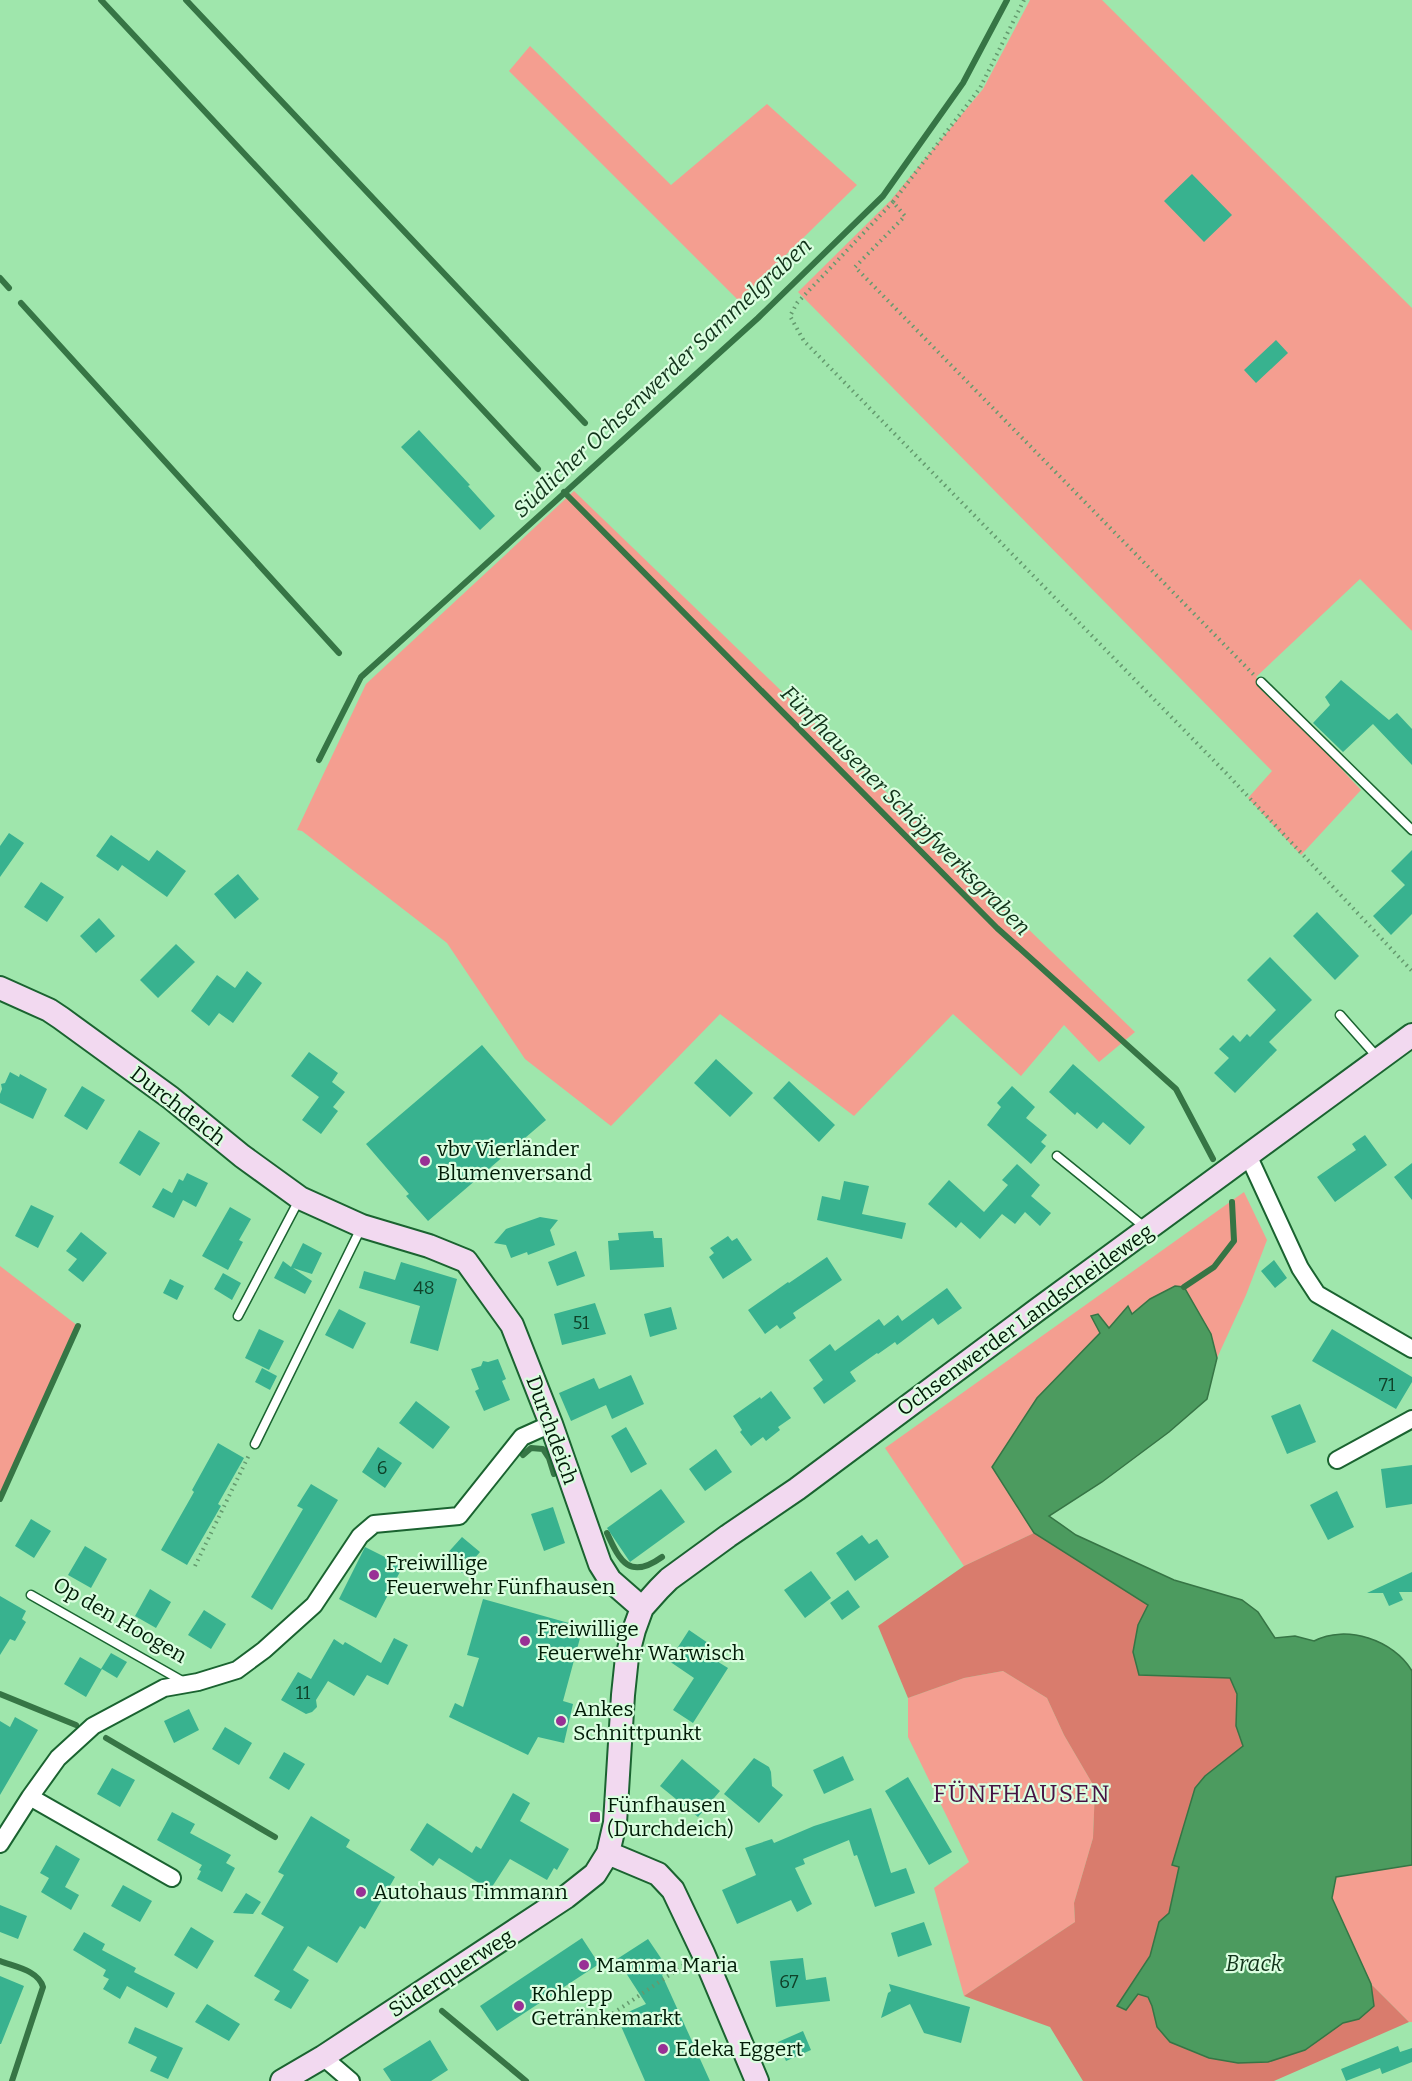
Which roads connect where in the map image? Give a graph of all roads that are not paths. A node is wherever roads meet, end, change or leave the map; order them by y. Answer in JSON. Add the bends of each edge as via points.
{"nodes":[{"id":1,"x":1261,"y":682,"type":"road end"},
{"id":2,"x":1412,"y":830,"type":"edge"},
{"id":3,"x":0,"y":988,"type":"edge"},
{"id":4,"x":1340,"y":1015,"type":"dead end"},
{"id":5,"x":1412,"y":1035,"type":"edge"},
{"id":6,"x":1379,"y":1059,"type":"junction"},
{"id":7,"x":1248,"y":1155,"type":"junction"},
{"id":8,"x":1057,"y":1156,"type":"dead end"},
{"id":9,"x":300,"y":1198,"type":"junction"},
{"id":10,"x":362,"y":1226,"type":"junction"},
{"id":11,"x":1148,"y":1229,"type":"junction"},
{"id":12,"x":238,"y":1316,"type":"dead end"},
{"id":13,"x":1412,"y":1349,"type":"edge"},
{"id":14,"x":1412,"y":1419,"type":"edge"},
{"id":15,"x":551,"y":1424,"type":"junction"},
{"id":16,"x":255,"y":1444,"type":"road end"},
{"id":17,"x":1337,"y":1460,"type":"dead end"},
{"id":18,"x":31,"y":1595,"type":"dead end"},
{"id":19,"x":642,"y":1608,"type":"junction"},
{"id":20,"x":187,"y":1684,"type":"junction"},
{"id":21,"x":30,"y":1797,"type":"junction"},
{"id":22,"x":0,"y":1844,"type":"edge"},
{"id":23,"x":608,"y":1853,"type":"junction"},
{"id":24,"x":172,"y":1878,"type":"dead end"},
{"id":25,"x":323,"y":2057,"type":"junction"},
{"id":26,"x":282,"y":2081,"type":"edge"},
{"id":27,"x":351,"y":2081,"type":"edge"},
{"id":28,"x":757,"y":2081,"type":"edge"}],
"edges":[{"from":1,"to":2,"type":"lane"},
{"from":3,"to":9,"type":"street","name":"Durchdeich","via":[[61,1018]]},
{"from":4,"to":6,"type":"lane"},
{"from":5,"to":6,"type":"street","name":"Ochsenwerder Landscheideweg"},
{"from":6,"to":7,"type":"street","name":"Ochsenwerder Landscheideweg"},
{"from":7,"to":11,"type":"street","name":"Ochsenwerder Landscheideweg"},
{"from":7,"to":13,"type":"street","via":[[1300,1268],[1317,1294]]},
{"from":8,"to":11,"type":"lane"},
{"from":9,"to":10,"type":"street","name":"Durchdeich"},
{"from":9,"to":12,"type":"lane"},
{"from":10,"to":15,"type":"street","name":"Durchdeich","via":[[466,1261],[512,1325]]},
{"from":10,"to":16,"type":"lane"},
{"from":11,"to":19,"type":"street","name":"Ochsenwerder Landscheideweg","via":[[669,1579]]},
{"from":14,"to":17,"type":"street"},
{"from":15,"to":19,"type":"street","name":"Durchdeich","via":[[600,1564],[610,1580]]},
{"from":15,"to":20,"type":"street","name":"Op den Hoogen","via":[[522,1437],[459,1516],[374,1524],[360,1536],[314,1605],[264,1650],[237,1670]]},
{"from":18,"to":20,"type":"lane","name":"Op den Hoogen"},
{"from":19,"to":23,"type":"street","via":[[624,1680],[615,1823]]},
{"from":20,"to":21,"type":"street","name":"Op den Hoogen","via":[[164,1688],[93,1726],[58,1758]]},
{"from":21,"to":22,"type":"street","name":"Op den Hoogen"},
{"from":21,"to":24,"type":"street"},
{"from":23,"to":25,"type":"street","name":"Süderquerweg","via":[[595,1874],[566,1897]]},
{"from":23,"to":28,"type":"street","via":[[657,1874],[673,1890]]},
{"from":25,"to":26,"type":"street","name":"Süderquerweg"},
{"from":25,"to":27,"type":"street"}]}
